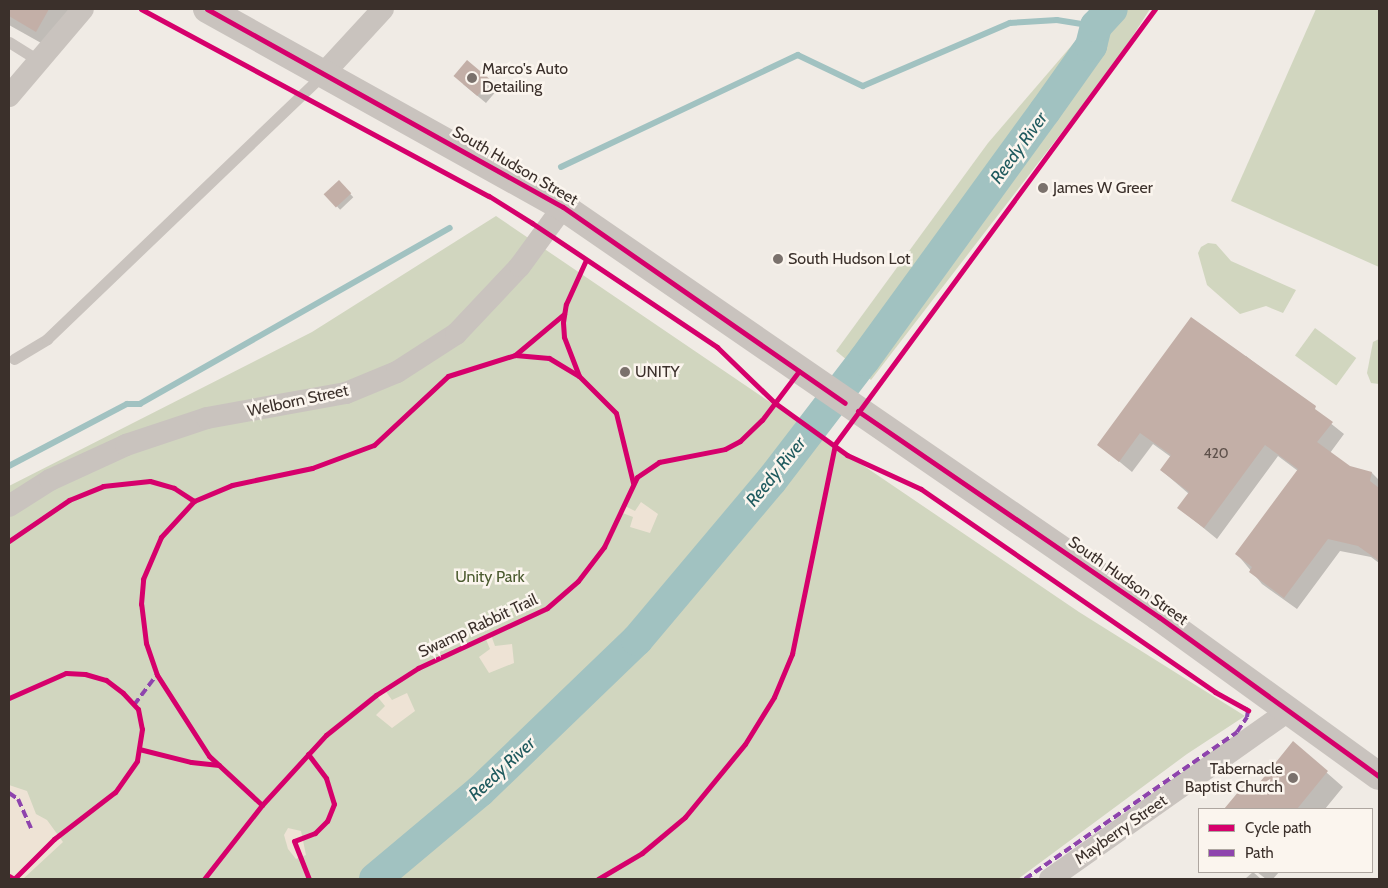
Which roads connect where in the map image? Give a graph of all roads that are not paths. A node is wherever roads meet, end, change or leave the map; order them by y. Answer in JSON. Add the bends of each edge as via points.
{"nodes":[{"id":1,"x":83,"y":9,"type":"edge"},
{"id":2,"x":207,"y":9,"type":"edge"},
{"id":3,"x":383,"y":9,"type":"edge"},
{"id":4,"x":9,"y":42,"type":"edge"},
{"id":5,"x":38,"y":60,"type":"junction"},
{"id":6,"x":324,"y":73,"type":"junction"},
{"id":7,"x":9,"y":96,"type":"edge"},
{"id":8,"x":564,"y":207,"type":"junction"},
{"id":9,"x":14,"y":359,"type":"dead end"},
{"id":10,"x":9,"y":506,"type":"edge"},
{"id":11,"x":1290,"y":710,"type":"junction"},
{"id":12,"x":1379,"y":776,"type":"edge"},
{"id":13,"x":1050,"y":879,"type":"edge"}],
"edges":[{"from":1,"to":5,"type":"street"},
{"from":2,"to":6,"type":"street","name":"South Hudson Street"},
{"from":3,"to":6,"type":"street"},
{"from":4,"to":5,"type":"lane"},
{"from":5,"to":7,"type":"street"},
{"from":6,"to":8,"type":"street","name":"South Hudson Street"},
{"from":6,"to":9,"type":"lane","via":[[54,333]]},
{"from":8,"to":10,"type":"street","name":"Welborn Street","via":[[520,266],[456,334],[397,372],[346,393],[207,418],[126,445],[50,480]]},
{"from":8,"to":11,"type":"street","name":"South Hudson Street"},
{"from":11,"to":12,"type":"street","name":"South Hudson Street"},
{"from":11,"to":13,"type":"street","name":"Mayberry Street"}]}
